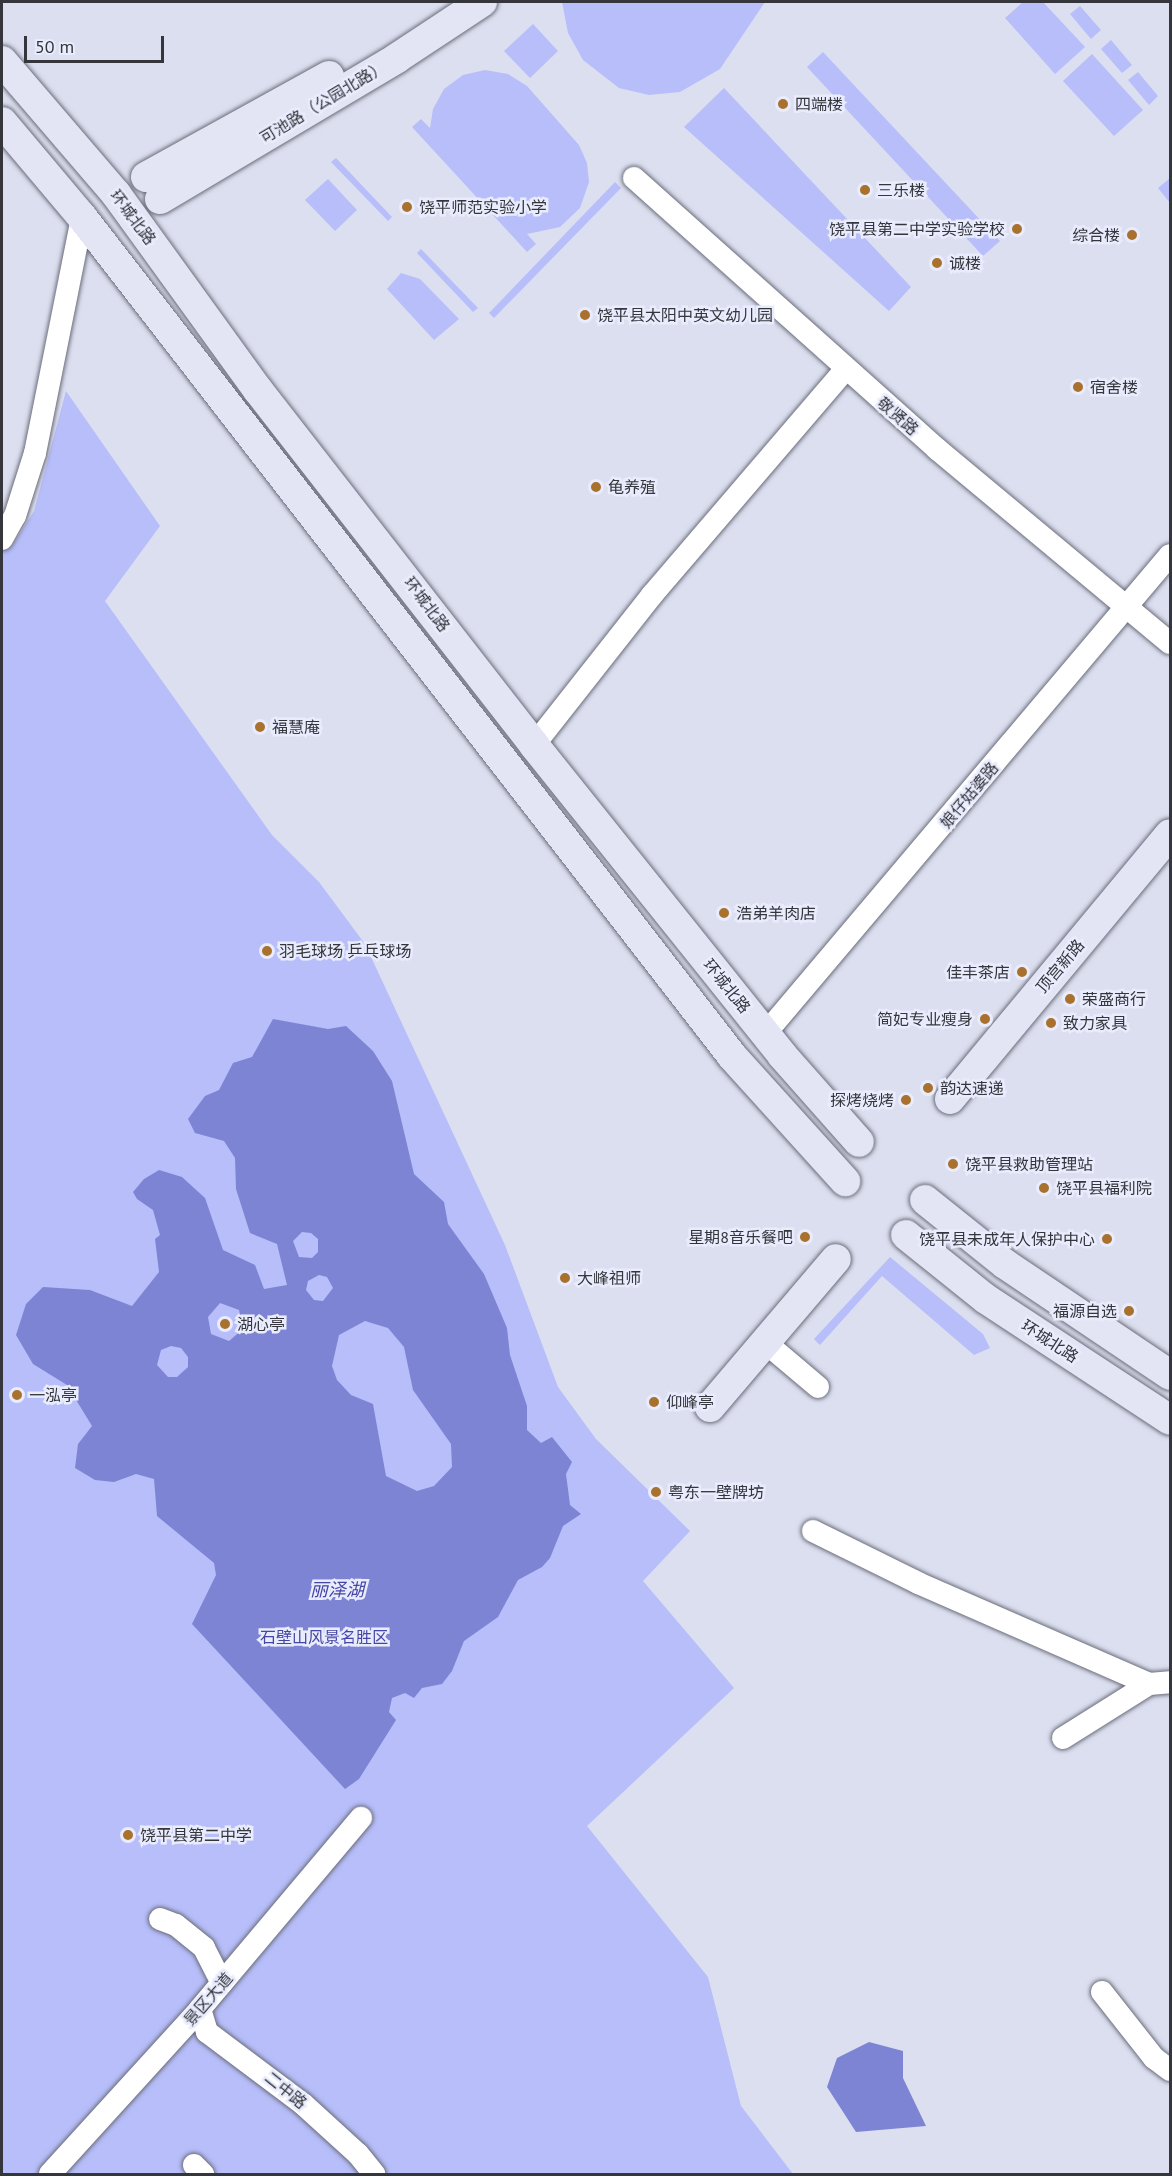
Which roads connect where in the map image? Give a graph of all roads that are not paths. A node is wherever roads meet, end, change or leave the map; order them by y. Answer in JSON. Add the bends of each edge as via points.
{"nodes":[{"id":1,"x":449,"y":2,"type":"edge"},
{"id":2,"x":482,"y":2,"type":"edge"},
{"id":3,"x":2,"y":61,"type":"edge"},
{"id":4,"x":2,"y":122,"type":"edge"},
{"id":5,"x":634,"y":178,"type":"dead end"},
{"id":6,"x":82,"y":218,"type":"junction"},
{"id":7,"x":845,"y":370,"type":"junction"},
{"id":8,"x":2,"y":539,"type":"edge"},
{"id":9,"x":1170,"y":555,"type":"edge"},
{"id":10,"x":1128,"y":607,"type":"junction"},
{"id":11,"x":1170,"y":643,"type":"edge"},
{"id":12,"x":534,"y":745,"type":"junction"},
{"id":13,"x":1170,"y":834,"type":"edge"},
{"id":14,"x":765,"y":1034,"type":"junction"},
{"id":15,"x":950,"y":1099,"type":"dead end"},
{"id":16,"x":859,"y":1142,"type":"dead end"},
{"id":17,"x":845,"y":1181,"type":"dead end"},
{"id":18,"x":925,"y":1200,"type":"dead end"},
{"id":19,"x":906,"y":1235,"type":"dead end"},
{"id":20,"x":836,"y":1259,"type":"dead end"},
{"id":21,"x":766,"y":1343,"type":"junction"},
{"id":22,"x":1170,"y":1375,"type":"edge"},
{"id":23,"x":818,"y":1387,"type":"dead end"},
{"id":24,"x":710,"y":1407,"type":"dead end"},
{"id":25,"x":1170,"y":1420,"type":"edge"},
{"id":26,"x":813,"y":1531,"type":"dead end"},
{"id":27,"x":1160,"y":1683,"type":"edge"},
{"id":28,"x":1063,"y":1738,"type":"dead end"},
{"id":29,"x":361,"y":1818,"type":"dead end"},
{"id":30,"x":160,"y":1919,"type":"dead end"},
{"id":31,"x":222,"y":1983,"type":"junction"},
{"id":32,"x":1102,"y":1992,"type":"dead end"},
{"id":33,"x":200,"y":2009,"type":"junction"},
{"id":34,"x":1170,"y":2070,"type":"edge"},
{"id":35,"x":50,"y":2175,"type":"edge"},
{"id":36,"x":194,"y":2175,"type":"edge"},
{"id":37,"x":203,"y":2175,"type":"edge"},
{"id":38,"x":374,"y":2175,"type":"edge"}],
"edges":[{"from":1,"to":2,"type":"main road","name":"可池路（公园北路）","via":[[153,188],[397,58]]},
{"from":3,"to":12,"type":"main road","name":"环城北路","via":[[116,194],[258,390]]},
{"from":4,"to":6,"type":"main road"},
{"from":5,"to":7,"type":"street","name":"敬贤路"},
{"from":6,"to":8,"type":"street","via":[[35,453],[15,516]]},
{"from":6,"to":17,"type":"main road","via":[[732,1056]]},
{"from":7,"to":10,"type":"street","name":"敬贤路","via":[[1045,542]]},
{"from":7,"to":12,"type":"street","via":[[652,595]]},
{"from":9,"to":10,"type":"street","name":"娘仔姑婆路"},
{"from":10,"to":11,"type":"street","name":"敬贤路"},
{"from":10,"to":14,"type":"street","name":"娘仔姑婆路"},
{"from":12,"to":14,"type":"main road","name":"环城北路"},
{"from":13,"to":15,"type":"main road","name":"顶宫新路"},
{"from":14,"to":16,"type":"main road","name":"环城北路"},
{"from":18,"to":22,"type":"main road","via":[[1005,1264]]},
{"from":19,"to":25,"type":"main road","name":"环城北路","via":[[986,1299]]},
{"from":20,"to":21,"type":"main road"},
{"from":21,"to":23,"type":"street"},
{"from":21,"to":24,"type":"main road"},
{"from":26,"to":27,"type":"street","via":[[918,1584]]},
{"from":27,"to":28,"type":"street"},
{"from":29,"to":31,"type":"street","name":"景区大道"},
{"from":30,"to":31,"type":"street","via":[[176,1925],[204,1948]]},
{"from":31,"to":33,"type":"street","name":"景区大道"},
{"from":32,"to":34,"type":"street","via":[[1154,2058]]},
{"from":33,"to":35,"type":"street","name":"景区大道"},
{"from":33,"to":38,"type":"street","name":"二中路","via":[[207,2032],[303,2104],[358,2154]]},
{"from":36,"to":37,"type":"street","via":[[194,2165]]}]}
